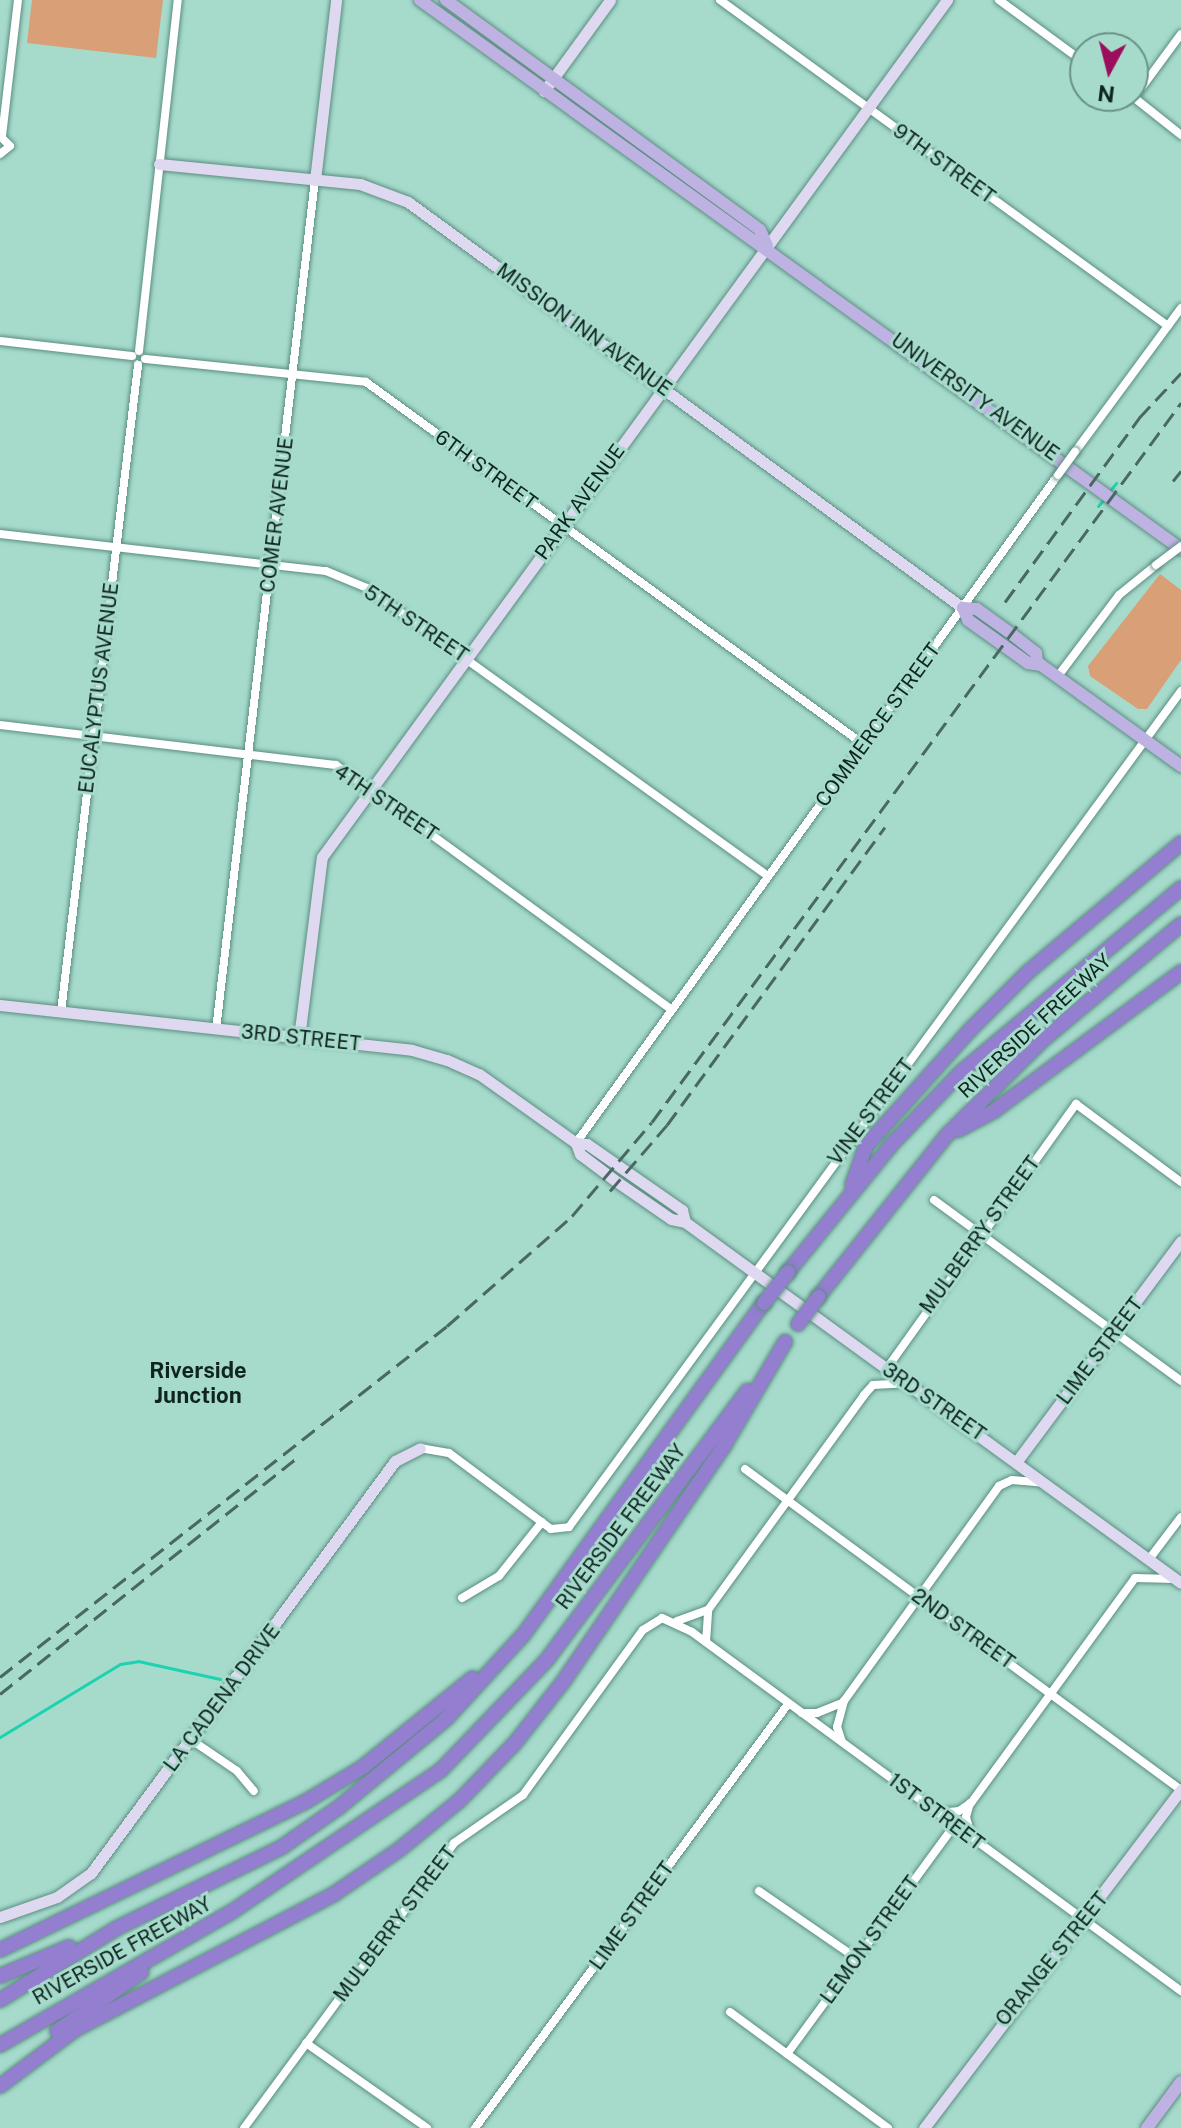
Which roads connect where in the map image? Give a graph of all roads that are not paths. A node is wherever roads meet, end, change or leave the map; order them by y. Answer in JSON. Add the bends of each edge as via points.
{"nodes":[{"id":1,"x":18,"y":0,"type":"edge"},
{"id":2,"x":178,"y":0,"type":"edge"},
{"id":3,"x":336,"y":0,"type":"edge"},
{"id":4,"x":420,"y":0,"type":"edge"},
{"id":5,"x":446,"y":0,"type":"edge"},
{"id":6,"x":610,"y":0,"type":"edge"},
{"id":7,"x":720,"y":0,"type":"edge"},
{"id":8,"x":947,"y":0,"type":"edge"},
{"id":9,"x":999,"y":0,"type":"edge"},
{"id":10,"x":1181,"y":34,"type":"edge"},
{"id":11,"x":1069,"y":51,"type":"edge"},
{"id":12,"x":1149,"y":75,"type":"edge"},
{"id":13,"x":553,"y":78,"type":"junction"},
{"id":14,"x":544,"y":91,"type":"junction"},
{"id":15,"x":868,"y":108,"type":"junction"},
{"id":16,"x":1149,"y":110,"type":"edge"},
{"id":17,"x":1181,"y":135,"type":"edge"},
{"id":18,"x":1,"y":136,"type":"edge"},
{"id":19,"x":0,"y":155,"type":"edge"},
{"id":20,"x":159,"y":164,"type":"junction"},
{"id":21,"x":315,"y":180,"type":"junction"},
{"id":22,"x":767,"y":246,"type":"junction"},
{"id":23,"x":1181,"y":308,"type":"edge"},
{"id":24,"x":1168,"y":326,"type":"junction"},
{"id":25,"x":0,"y":341,"type":"edge"},
{"id":26,"x":138,"y":358,"type":"junction"},
{"id":27,"x":293,"y":375,"type":"junction"},
{"id":28,"x":664,"y":388,"type":"junction"},
{"id":29,"x":563,"y":526,"type":"junction"},
{"id":30,"x":0,"y":534,"type":"edge"},
{"id":31,"x":115,"y":548,"type":"junction"},
{"id":32,"x":1181,"y":548,"type":"edge"},
{"id":33,"x":270,"y":564,"type":"junction"},
{"id":34,"x":963,"y":608,"type":"junction"},
{"id":35,"x":467,"y":658,"type":"junction"},
{"id":36,"x":1058,"y":676,"type":"junction"},
{"id":37,"x":1181,"y":691,"type":"edge"},
{"id":38,"x":0,"y":725,"type":"edge"},
{"id":39,"x":93,"y":737,"type":"junction"},
{"id":40,"x":1145,"y":741,"type":"junction"},
{"id":41,"x":863,"y":744,"type":"junction"},
{"id":42,"x":248,"y":754,"type":"junction"},
{"id":43,"x":1181,"y":766,"type":"edge"},
{"id":44,"x":370,"y":790,"type":"junction"},
{"id":45,"x":1181,"y":843,"type":"edge"},
{"id":46,"x":768,"y":876,"type":"junction"},
{"id":47,"x":1181,"y":888,"type":"edge"},
{"id":48,"x":1181,"y":924,"type":"edge"},
{"id":49,"x":1181,"y":972,"type":"edge"},
{"id":50,"x":0,"y":1005,"type":"edge"},
{"id":51,"x":671,"y":1009,"type":"junction"},
{"id":52,"x":61,"y":1012,"type":"junction"},
{"id":53,"x":216,"y":1030,"type":"junction"},
{"id":54,"x":299,"y":1038,"type":"junction"},
{"id":55,"x":947,"y":1135,"type":"junction"},
{"id":56,"x":576,"y":1143,"type":"junction"},
{"id":57,"x":1181,"y":1182,"type":"edge"},
{"id":58,"x":848,"y":1197,"type":"junction"},
{"id":59,"x":934,"y":1200,"type":"dead end"},
{"id":60,"x":978,"y":1235,"type":"junction"},
{"id":61,"x":1181,"y":1241,"type":"edge"},
{"id":62,"x":752,"y":1272,"type":"junction"},
{"id":63,"x":1114,"y":1333,"type":"junction"},
{"id":64,"x":785,"y":1342,"type":"junction"},
{"id":65,"x":887,"y":1368,"type":"junction"},
{"id":66,"x":1181,"y":1381,"type":"edge"},
{"id":67,"x":907,"y":1383,"type":"junction"},
{"id":68,"x":420,"y":1448,"type":"joint"},
{"id":69,"x":1017,"y":1461,"type":"junction"},
{"id":70,"x":745,"y":1469,"type":"dead end"},
{"id":71,"x":1047,"y":1483,"type":"junction"},
{"id":72,"x":788,"y":1502,"type":"junction"},
{"id":73,"x":1181,"y":1517,"type":"edge"},
{"id":74,"x":542,"y":1522,"type":"junction"},
{"id":75,"x":1150,"y":1558,"type":"junction"},
{"id":76,"x":1179,"y":1581,"type":"edge"},
{"id":77,"x":920,"y":1597,"type":"junction"},
{"id":78,"x":462,"y":1598,"type":"dead end"},
{"id":79,"x":708,"y":1610,"type":"junction"},
{"id":80,"x":676,"y":1621,"type":"junction"},
{"id":81,"x":524,"y":1634,"type":"junction"},
{"id":82,"x":706,"y":1642,"type":"junction"},
{"id":83,"x":1051,"y":1693,"type":"junction"},
{"id":84,"x":844,"y":1701,"type":"junction"},
{"id":85,"x":788,"y":1704,"type":"junction"},
{"id":86,"x":801,"y":1713,"type":"junction"},
{"id":87,"x":190,"y":1739,"type":"junction"},
{"id":88,"x":843,"y":1743,"type":"junction"},
{"id":89,"x":1181,"y":1790,"type":"edge"},
{"id":90,"x":254,"y":1791,"type":"dead end"},
{"id":91,"x":971,"y":1803,"type":"junction"},
{"id":92,"x":936,"y":1813,"type":"junction"},
{"id":93,"x":954,"y":1826,"type":"junction"},
{"id":94,"x":972,"y":1839,"type":"junction"},
{"id":95,"x":759,"y":1891,"type":"dead end"},
{"id":96,"x":0,"y":1917,"type":"edge"},
{"id":97,"x":1084,"y":1922,"type":"junction"},
{"id":98,"x":117,"y":1928,"type":"junction"},
{"id":99,"x":201,"y":1931,"type":"junction"},
{"id":100,"x":0,"y":1950,"type":"edge"},
{"id":101,"x":856,"y":1958,"type":"junction"},
{"id":102,"x":0,"y":1976,"type":"edge"},
{"id":103,"x":1181,"y":1991,"type":"edge"},
{"id":104,"x":0,"y":2000,"type":"edge"},
{"id":105,"x":730,"y":2012,"type":"dead end"},
{"id":106,"x":306,"y":2043,"type":"junction"},
{"id":107,"x":0,"y":2045,"type":"edge"},
{"id":108,"x":787,"y":2054,"type":"junction"},
{"id":109,"x":0,"y":2075,"type":"edge"},
{"id":110,"x":1181,"y":2082,"type":"edge"},
{"id":111,"x":0,"y":2086,"type":"edge"},
{"id":112,"x":244,"y":2128,"type":"edge"},
{"id":113,"x":427,"y":2128,"type":"edge"},
{"id":114,"x":475,"y":2128,"type":"edge"},
{"id":115,"x":888,"y":2128,"type":"edge"},
{"id":116,"x":924,"y":2128,"type":"edge"},
{"id":117,"x":1147,"y":2128,"type":"edge"}],
"edges":[{"from":1,"to":18,"type":"street"},
{"from":2,"to":20,"type":"street","name":"EUCALYPTUS AVENUE"},
{"from":3,"to":21,"type":"main road","name":"COMER AVENUE"},
{"from":4,"to":14,"type":"main road","name":"UNIVERSITY AVENUE"},
{"from":5,"to":13,"type":"main road","name":"UNIVERSITY AVENUE"},
{"from":6,"to":13,"type":"main road"},
{"from":7,"to":15,"type":"street","name":"9TH STREET"},
{"from":8,"to":15,"type":"main road","name":"PARK AVENUE"},
{"from":9,"to":11,"type":"street"},
{"from":10,"to":12,"type":"street"},
{"from":13,"to":14,"type":"main road"},
{"from":13,"to":22,"type":"main road","name":"UNIVERSITY AVENUE","via":[[760,230]]},
{"from":14,"to":22,"type":"main road","name":"UNIVERSITY AVENUE","via":[[749,241]]},
{"from":15,"to":22,"type":"main road","name":"PARK AVENUE"},
{"from":15,"to":24,"type":"street","name":"9TH STREET"},
{"from":16,"to":17,"type":"street"},
{"from":18,"to":19,"type":"street","via":[[10,146]]},
{"from":20,"to":21,"type":"main road","name":"MISSION INN AVENUE"},
{"from":20,"to":26,"type":"street","name":"EUCALYPTUS AVENUE"},
{"from":21,"to":27,"type":"street","name":"COMER AVENUE"},
{"from":21,"to":28,"type":"main road","name":"MISSION INN AVENUE","via":[[360,184],[408,202]]},
{"from":22,"to":28,"type":"main road","name":"PARK AVENUE"},
{"from":22,"to":32,"type":"main road","name":"UNIVERSITY AVENUE"},
{"from":23,"to":24,"type":"street","name":"COMMERCE STREET"},
{"from":24,"to":34,"type":"street","name":"COMMERCE STREET","bridge":true},
{"from":25,"to":26,"type":"street","name":"6TH STREET"},
{"from":26,"to":27,"type":"street","name":"6TH STREET"},
{"from":26,"to":31,"type":"street","name":"EUCALYPTUS AVENUE"},
{"from":27,"to":29,"type":"street","name":"6TH STREET","via":[[366,382]]},
{"from":27,"to":33,"type":"street","name":"COMER AVENUE"},
{"from":28,"to":29,"type":"main road","name":"PARK AVENUE"},
{"from":28,"to":34,"type":"main road","name":"MISSION INN AVENUE"},
{"from":29,"to":35,"type":"main road","name":"PARK AVENUE"},
{"from":29,"to":41,"type":"street","name":"6TH STREET"},
{"from":30,"to":31,"type":"street","name":"5TH STREET"},
{"from":31,"to":33,"type":"street","name":"5TH STREET"},
{"from":31,"to":39,"type":"street","name":"EUCALYPTUS AVENUE"},
{"from":32,"to":36,"type":"street","bridge":true,"via":[[1119,595]]},
{"from":33,"to":35,"type":"street","name":"5TH STREET","via":[[326,571],[367,588]]},
{"from":33,"to":42,"type":"street","name":"COMER AVENUE"},
{"from":34,"to":36,"type":"main road","name":"MISSION INN AVENUE","via":[[968,620],[1028,663],[1037,662]]},
{"from":34,"to":41,"type":"street","name":"COMMERCE STREET"},
{"from":35,"to":44,"type":"main road","name":"PARK AVENUE"},
{"from":35,"to":46,"type":"street","name":"5TH STREET"},
{"from":36,"to":40,"type":"main road","name":"MISSION INN AVENUE"},
{"from":37,"to":40,"type":"street","name":"VINE STREET"},
{"from":38,"to":39,"type":"street","name":"4TH STREET"},
{"from":39,"to":42,"type":"street","name":"4TH STREET"},
{"from":39,"to":52,"type":"street","name":"EUCALYPTUS AVENUE"},
{"from":40,"to":43,"type":"main road","name":"MISSION INN AVENUE"},
{"from":40,"to":62,"type":"street","name":"VINE STREET"},
{"from":41,"to":46,"type":"street","name":"COMMERCE STREET"},
{"from":42,"to":44,"type":"street","name":"4TH STREET","via":[[336,765]]},
{"from":42,"to":53,"type":"street","name":"COMER AVENUE"},
{"from":44,"to":51,"type":"street","name":"4TH STREET"},
{"from":44,"to":54,"type":"main road","name":"PARK AVENUE","via":[[322,857]]},
{"from":45,"to":58,"type":"highway","via":[[1028,972],[961,1040],[866,1146]]},
{"from":46,"to":51,"type":"street","name":"COMMERCE STREET"},
{"from":47,"to":58,"type":"highway","name":"RIVERSIDE FREEWAY","via":[[961,1072]]},
{"from":48,"to":55,"type":"highway","name":"RIVERSIDE FREEWAY","via":[[1043,1040]]},
{"from":49,"to":55,"type":"highway","via":[[994,1111]]},
{"from":50,"to":52,"type":"main road","name":"3RD STREET"},
{"from":51,"to":56,"type":"street","name":"COMMERCE STREET"},
{"from":52,"to":53,"type":"main road","name":"3RD STREET"},
{"from":53,"to":54,"type":"main road","name":"3RD STREET"},
{"from":54,"to":56,"type":"main road","name":"3RD STREET","via":[[412,1050],[447,1060],[479,1074]]},
{"from":55,"to":64,"type":"highway","name":"RIVERSIDE FREEWAY","bridge":true},
{"from":56,"to":62,"type":"main road","name":"3RD STREET","via":[[580,1154],[613,1179],[671,1219],[685,1222]]},
{"from":57,"to":60,"type":"street","name":"MULBERRY STREET","via":[[1076,1104]]},
{"from":58,"to":81,"type":"highway","name":"RIVERSIDE FREEWAY","bridge":true,"via":[[764,1303]]},
{"from":59,"to":60,"type":"street"},
{"from":60,"to":63,"type":"street"},
{"from":60,"to":65,"type":"street","name":"MULBERRY STREET"},
{"from":61,"to":63,"type":"main road","name":"LIME STREET"},
{"from":62,"to":65,"type":"main road","name":"3RD STREET"},
{"from":62,"to":74,"type":"street","name":"VINE STREET","via":[[561,1531]]},
{"from":63,"to":66,"type":"street"},
{"from":63,"to":69,"type":"main road","name":"LIME STREET"},
{"from":64,"to":99,"type":"highway","name":"RIVERSIDE FREEWAY","via":[[546,1661],[498,1717],[412,1793]]},
{"from":64,"to":111,"type":"highway","via":[[724,1446],[552,1699],[502,1758],[440,1817],[334,1894],[85,2024]]},
{"from":65,"to":67,"type":"main road","name":"3RD STREET"},
{"from":67,"to":69,"type":"main road","name":"3RD STREET"},
{"from":67,"to":72,"type":"street","via":[[873,1385]]},
{"from":68,"to":74,"type":"street","via":[[449,1453]]},
{"from":68,"to":87,"type":"main road","name":"LA CADENA DRIVE","via":[[395,1461]]},
{"from":69,"to":71,"type":"main road","name":"3RD STREET"},
{"from":70,"to":72,"type":"street","name":"2ND STREET"},
{"from":71,"to":75,"type":"main road","name":"3RD STREET"},
{"from":71,"to":77,"type":"street","via":[[1012,1480],[999,1486]]},
{"from":72,"to":77,"type":"street","name":"2ND STREET"},
{"from":72,"to":79,"type":"street"},
{"from":73,"to":75,"type":"street"},
{"from":74,"to":78,"type":"street","via":[[499,1576]]},
{"from":75,"to":76,"type":"main road","name":"3RD STREET"},
{"from":76,"to":83,"type":"street","via":[[1135,1578]]},
{"from":77,"to":83,"type":"street","name":"2ND STREET"},
{"from":77,"to":84,"type":"street"},
{"from":79,"to":80,"type":"street","name":"MULBERRY STREET"},
{"from":79,"to":82,"type":"street"},
{"from":80,"to":82,"type":"street","name":"1ST STREET"},
{"from":80,"to":106,"type":"street","name":"MULBERRY STREET","via":[[662,1618],[643,1630],[523,1795],[454,1843]]},
{"from":81,"to":98,"type":"highway","name":"RIVERSIDE FREEWAY","via":[[447,1718],[338,1808],[231,1875]]},
{"from":81,"to":100,"type":"highway","via":[[396,1743],[305,1802]]},
{"from":82,"to":85,"type":"street","name":"1ST STREET"},
{"from":83,"to":89,"type":"street","name":"2ND STREET"},
{"from":83,"to":91,"type":"street"},
{"from":84,"to":86,"type":"street","via":[[833,1709]]},
{"from":84,"to":88,"type":"street","via":[[837,1727]]},
{"from":85,"to":86,"type":"street","name":"1ST STREET"},
{"from":85,"to":114,"type":"street","name":"LIME STREET"},
{"from":86,"to":88,"type":"street","name":"1ST STREET"},
{"from":87,"to":90,"type":"street","via":[[237,1771]]},
{"from":87,"to":96,"type":"main road","name":"LA CADENA DRIVE","via":[[91,1873],[57,1897]]},
{"from":88,"to":92,"type":"street","name":"1ST STREET"},
{"from":89,"to":97,"type":"main road","name":"ORANGE STREET"},
{"from":91,"to":92,"type":"street","via":[[952,1814]]},
{"from":91,"to":94,"type":"street","via":[[966,1817]]},
{"from":92,"to":93,"type":"street","name":"1ST STREET"},
{"from":93,"to":94,"type":"street","name":"1ST STREET"},
{"from":93,"to":101,"type":"street","name":"LEMON STREET"},
{"from":94,"to":97,"type":"street","name":"1ST STREET"},
{"from":95,"to":101,"type":"street"},
{"from":97,"to":103,"type":"street","name":"1ST STREET"},
{"from":97,"to":116,"type":"main road","name":"ORANGE STREET","via":[[1055,1951]]},
{"from":98,"to":102,"type":"highway"},
{"from":98,"to":104,"type":"highway","name":"RIVERSIDE FREEWAY"},
{"from":99,"to":107,"type":"highway","name":"RIVERSIDE FREEWAY"},
{"from":99,"to":109,"type":"highway"},
{"from":101,"to":108,"type":"street","name":"LEMON STREET"},
{"from":105,"to":108,"type":"street"},
{"from":106,"to":112,"type":"street","name":"MULBERRY STREET"},
{"from":106,"to":113,"type":"street"},
{"from":108,"to":115,"type":"street"},
{"from":110,"to":117,"type":"main road"}]}
